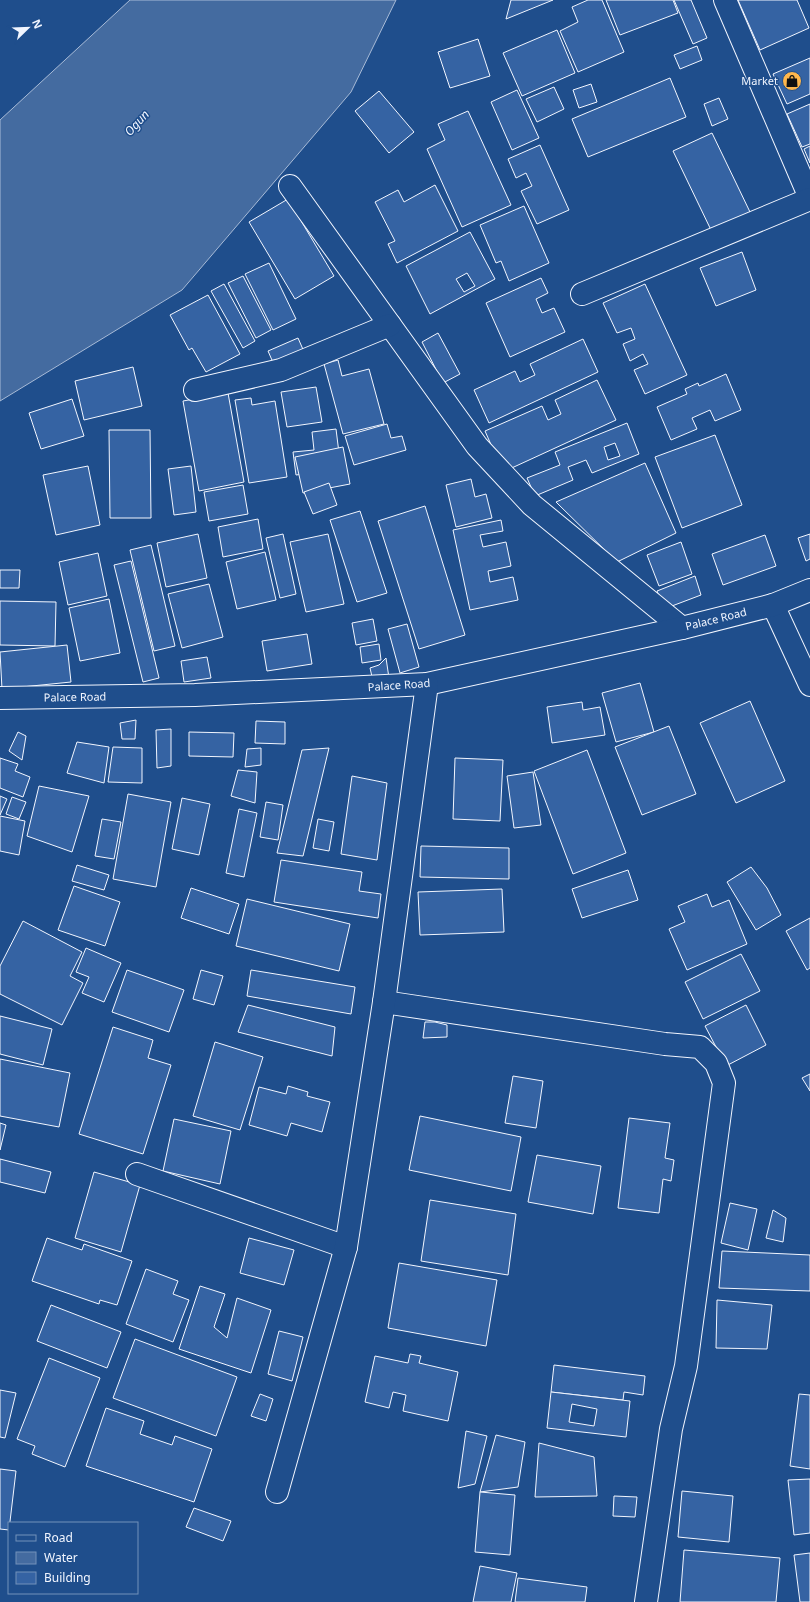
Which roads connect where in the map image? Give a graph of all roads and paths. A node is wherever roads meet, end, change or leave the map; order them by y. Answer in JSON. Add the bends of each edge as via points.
{"nodes":[{"id":1,"x":725,"y":0,"type":"edge"},
{"id":2,"x":290,"y":186,"type":"dead end"},
{"id":3,"x":810,"y":199,"type":"edge"},
{"id":4,"x":582,"y":294,"type":"dead end"},
{"id":5,"x":390,"y":325,"type":"junction"},
{"id":6,"x":195,"y":390,"type":"dead end"},
{"id":7,"x":810,"y":590,"type":"edge"},
{"id":8,"x":773,"y":605,"type":"junction"},
{"id":9,"x":682,"y":628,"type":"junction"},
{"id":10,"x":427,"y":684,"type":"junction"},
{"id":11,"x":810,"y":685,"type":"edge"},
{"id":12,"x":0,"y":698,"type":"edge"},
{"id":13,"x":384,"y":1002,"type":"junction"},
{"id":14,"x":137,"y":1174,"type":"dead end"},
{"id":15,"x":346,"y":1247,"type":"junction"},
{"id":16,"x":277,"y":1492,"type":"dead end"},
{"id":17,"x":646,"y":1602,"type":"edge"}],
"edges":[{"from":1,"to":3,"type":"street"},
{"from":2,"to":5,"type":"street"},
{"from":3,"to":4,"type":"street"},
{"from":5,"to":6,"type":"street","via":[[282,370]]},
{"from":5,"to":9,"type":"street","via":[[477,446],[532,505]]},
{"from":7,"to":8,"type":"street","name":"Palace Road"},
{"from":8,"to":9,"type":"street","name":"Palace Road"},
{"from":8,"to":11,"type":"street"},
{"from":9,"to":10,"type":"street","name":"Palace Road"},
{"from":10,"to":12,"type":"street","name":"Palace Road","via":[[195,695]]},
{"from":10,"to":13,"type":"street"},
{"from":13,"to":15,"type":"street"},
{"from":13,"to":17,"type":"street","via":[[700,1047],[716,1063],[724,1083],[686,1366],[671,1429]]},
{"from":14,"to":15,"type":"street"},
{"from":15,"to":16,"type":"street"}]}
